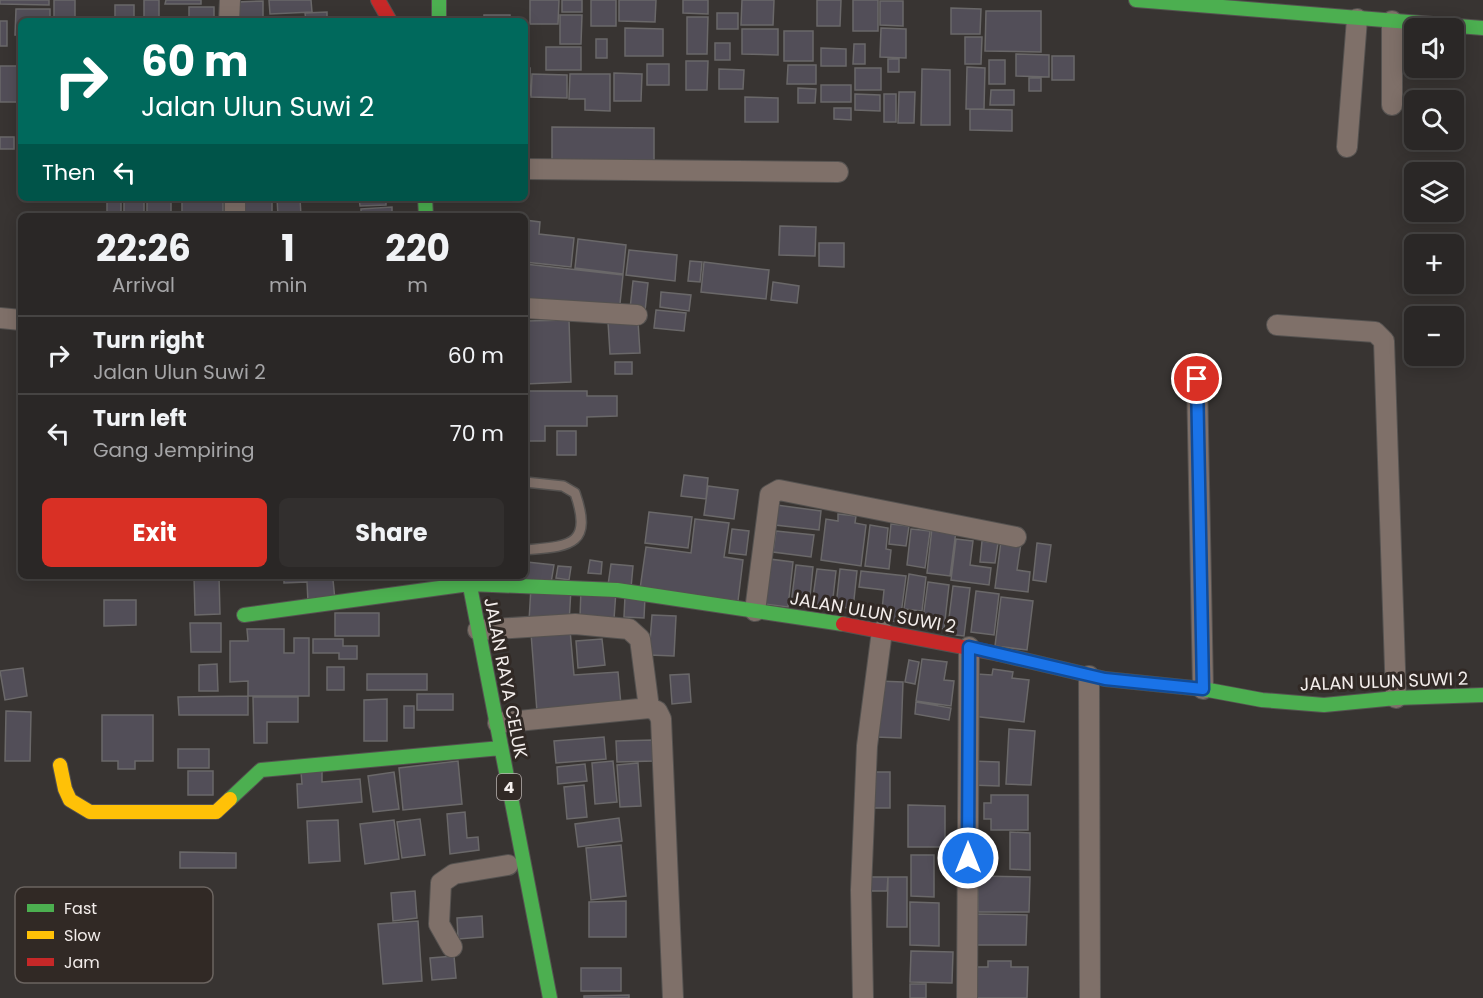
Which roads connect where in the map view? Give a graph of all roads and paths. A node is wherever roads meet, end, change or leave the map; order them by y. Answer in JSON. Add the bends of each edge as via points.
{"nodes":[{"id":1,"x":230,"y":0,"type":"edge"},
{"id":2,"x":380,"y":0,"type":"edge"},
{"id":3,"x":439,"y":0,"type":"edge"},
{"id":4,"x":1136,"y":0,"type":"edge"},
{"id":5,"x":1181,"y":2,"type":"edge"},
{"id":6,"x":1347,"y":12,"type":"edge"},
{"id":7,"x":229,"y":18,"type":"edge"},
{"id":8,"x":389,"y":18,"type":"edge"},
{"id":9,"x":439,"y":18,"type":"edge"},
{"id":10,"x":1392,"y":21,"type":"junction"},
{"id":11,"x":1483,"y":28,"type":"edge"},
{"id":12,"x":1392,"y":105,"type":"dead end"},
{"id":13,"x":1347,"y":147,"type":"dead end"},
{"id":14,"x":528,"y":169,"type":"edge"},
{"id":15,"x":838,"y":172,"type":"dead end"},
{"id":16,"x":528,"y":308,"type":"edge"},
{"id":17,"x":637,"y":315,"type":"dead end"},
{"id":18,"x":0,"y":318,"type":"edge"},
{"id":19,"x":18,"y":320,"type":"edge"},
{"id":20,"x":1277,"y":325,"type":"dead end"},
{"id":21,"x":1197,"y":379,"type":"dead end"},
{"id":22,"x":528,"y":482,"type":"edge"},
{"id":23,"x":1016,"y":537,"type":"dead end"},
{"id":24,"x":528,"y":550,"type":"edge"},
{"id":25,"x":468,"y":580,"type":"edge"},
{"id":26,"x":754,"y":610,"type":"junction"},
{"id":27,"x":244,"y":615,"type":"dead end"},
{"id":28,"x":478,"y":630,"type":"junction"},
{"id":29,"x":882,"y":631,"type":"junction"},
{"id":30,"x":969,"y":647,"type":"junction"},
{"id":31,"x":1089,"y":676,"type":"junction"},
{"id":32,"x":1203,"y":689,"type":"junction"},
{"id":33,"x":1483,"y":695,"type":"edge"},
{"id":34,"x":1396,"y":698,"type":"junction"},
{"id":35,"x":649,"y":708,"type":"junction"},
{"id":36,"x":498,"y":723,"type":"junction"},
{"id":37,"x":501,"y":748,"type":"junction"},
{"id":38,"x":60,"y":765,"type":"dead end"},
{"id":39,"x":516,"y":865,"type":"junction"},
{"id":40,"x":452,"y":947,"type":"dead end"},
{"id":41,"x":550,"y":998,"type":"edge"},
{"id":42,"x":673,"y":998,"type":"edge"},
{"id":43,"x":863,"y":998,"type":"edge"},
{"id":44,"x":967,"y":998,"type":"edge"},
{"id":45,"x":1090,"y":998,"type":"edge"}],
"edges":[{"from":1,"to":7,"type":"street"},
{"from":2,"to":8,"type":"main road"},
{"from":3,"to":9,"type":"main road"},
{"from":4,"to":5,"type":"main road"},
{"from":5,"to":6,"type":"main road"},
{"from":6,"to":10,"type":"main road"},
{"from":6,"to":13,"type":"street"},
{"from":10,"to":11,"type":"main road"},
{"from":10,"to":12,"type":"street"},
{"from":14,"to":15,"type":"street"},
{"from":16,"to":17,"type":"street"},
{"from":18,"to":19,"type":"street"},
{"from":20,"to":34,"type":"street","via":[[1375,332],[1384,341]]},
{"from":21,"to":32,"type":"street"},
{"from":22,"to":24,"type":"lane","via":[[563,486],[575,493],[580,506],[577,540],[567,546]]},
{"from":23,"to":26,"type":"street","via":[[779,490],[770,495],[766,513]]},
{"from":25,"to":26,"type":"main road","name":"JALAN ULUN SUWI 2","via":[[616,590]]},
{"from":25,"to":27,"type":"main road","name":"JALAN ULUN SUWI 2"},
{"from":25,"to":28,"type":"main road","name":"JALAN RAYA CELUK","number":"4"},
{"from":26,"to":29,"type":"main road","name":"JALAN ULUN SUWI 2"},
{"from":28,"to":35,"type":"street","via":[[575,624],[629,628],[640,639]]},
{"from":28,"to":36,"type":"main road","name":"JALAN RAYA CELUK","number":"4"},
{"from":29,"to":30,"type":"main road","name":"JALAN ULUN SUWI 2"},
{"from":29,"to":43,"type":"street","via":[[867,746],[861,890]]},
{"from":30,"to":31,"type":"main road","name":"JALAN ULUN SUWI 2"},
{"from":30,"to":44,"type":"street"},
{"from":31,"to":32,"type":"main road","name":"JALAN ULUN SUWI 2"},
{"from":31,"to":45,"type":"street"},
{"from":32,"to":34,"type":"main road","name":"JALAN ULUN SUWI 2","via":[[1263,700],[1324,705]]},
{"from":33,"to":34,"type":"main road","name":"JALAN ULUN SUWI 2"},
{"from":35,"to":36,"type":"street"},
{"from":35,"to":42,"type":"street","via":[[661,718]]},
{"from":36,"to":37,"type":"main road","name":"JALAN RAYA CELUK","number":"4"},
{"from":37,"to":38,"type":"main road","via":[[261,770],[216,813],[90,812],[69,802]]},
{"from":37,"to":39,"type":"main road","name":"JALAN RAYA CELUK","number":"4"},
{"from":39,"to":40,"type":"street","via":[[454,874],[441,883],[439,924]]},
{"from":39,"to":41,"type":"main road","name":"JALAN RAYA CELUK","number":"4"}]}
